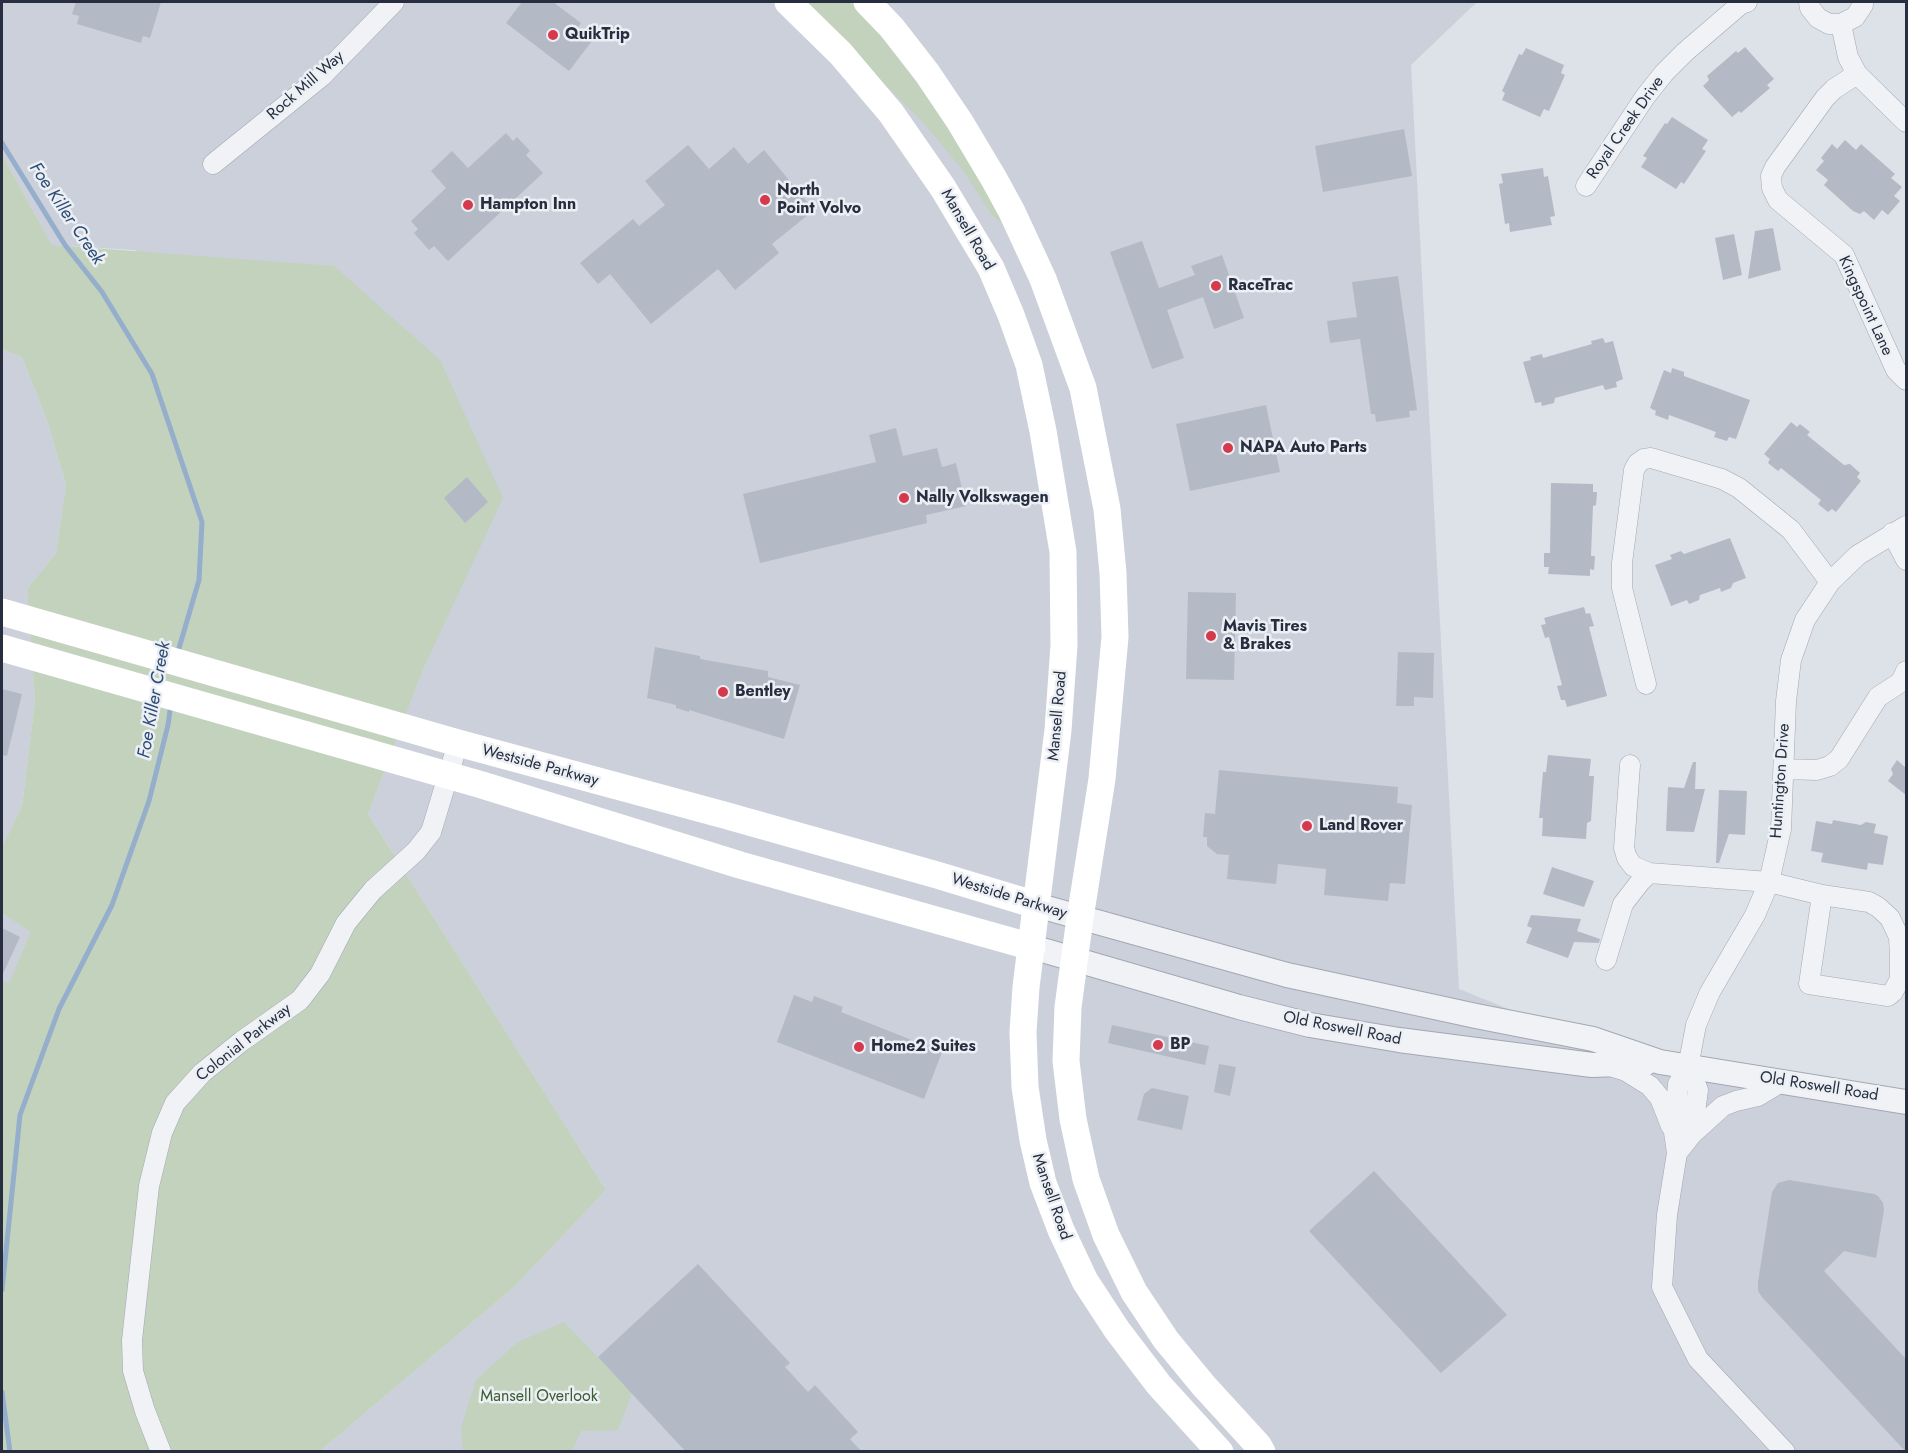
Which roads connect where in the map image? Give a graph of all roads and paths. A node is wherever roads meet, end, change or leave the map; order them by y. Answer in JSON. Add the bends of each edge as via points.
{"nodes":[{"id":1,"x":394,"y":2,"type":"edge"},
{"id":2,"x":788,"y":2,"type":"edge"},
{"id":3,"x":867,"y":2,"type":"edge"},
{"id":4,"x":1743,"y":2,"type":"edge"},
{"id":5,"x":1809,"y":2,"type":"edge"},
{"id":6,"x":1863,"y":2,"type":"edge"},
{"id":7,"x":1841,"y":24,"type":"junction"},
{"id":8,"x":1857,"y":74,"type":"junction"},
{"id":9,"x":1906,"y":122,"type":"edge"},
{"id":10,"x":213,"y":164,"type":"dead end"},
{"id":11,"x":1586,"y":186,"type":"dead end"},
{"id":12,"x":1906,"y":380,"type":"edge"},
{"id":13,"x":1899,"y":529,"type":"edge"},
{"id":14,"x":1906,"y":560,"type":"edge"},
{"id":15,"x":1830,"y":582,"type":"junction"},
{"id":16,"x":2,"y":612,"type":"edge"},
{"id":17,"x":2,"y":648,"type":"edge"},
{"id":18,"x":1906,"y":671,"type":"edge"},
{"id":19,"x":1646,"y":684,"type":"dead end"},
{"id":20,"x":458,"y":743,"type":"junction"},
{"id":21,"x":1630,"y":765,"type":"dead end"},
{"id":22,"x":1784,"y":769,"type":"junction"},
{"id":23,"x":448,"y":776,"type":"junction"},
{"id":24,"x":1649,"y":873,"type":"junction"},
{"id":25,"x":1769,"y":882,"type":"junction"},
{"id":26,"x":1822,"y":895,"type":"junction"},
{"id":27,"x":1036,"y":905,"type":"junction"},
{"id":28,"x":1080,"y":918,"type":"junction"},
{"id":29,"x":1032,"y":947,"type":"junction"},
{"id":30,"x":1074,"y":960,"type":"junction"},
{"id":31,"x":1606,"y":960,"type":"dead end"},
{"id":32,"x":1660,"y":1062,"type":"junction"},
{"id":33,"x":1605,"y":1065,"type":"junction"},
{"id":34,"x":1688,"y":1067,"type":"junction"},
{"id":35,"x":1783,"y":1082,"type":"junction"},
{"id":36,"x":1906,"y":1102,"type":"edge"},
{"id":37,"x":1683,"y":1133,"type":"junction"},
{"id":38,"x":161,"y":1452,"type":"edge"},
{"id":39,"x":1220,"y":1452,"type":"edge"},
{"id":40,"x":1262,"y":1452,"type":"edge"},
{"id":41,"x":1785,"y":1452,"type":"edge"}],
"edges":[{"from":1,"to":10,"type":"street","name":"Rock Mill Way","via":[[322,76]]},
{"from":2,"to":27,"type":"main road","name":"Mansell Road","via":[[841,54],[891,112],[943,188],[991,268],[1029,365],[1063,552],[1064,634],[1058,730]]},
{"from":3,"to":28,"type":"main road","via":[[927,73],[994,179],[1043,279],[1083,388],[1107,509],[1115,637],[1102,778]]},
{"from":4,"to":11,"type":"street","name":"Royal Creek Drive","via":[[1664,73]]},
{"from":5,"to":7,"type":"street","via":[[1818,18],[1829,24]]},
{"from":6,"to":7,"type":"street","via":[[1855,17]]},
{"from":7,"to":8,"type":"street","via":[[1848,57]]},
{"from":8,"to":9,"type":"street"},
{"from":8,"to":12,"type":"street","name":"Kingspoint Lane","via":[[1825,98],[1775,167],[1772,188],[1778,200],[1844,255],[1896,370]]},
{"from":13,"to":14,"type":"street"},
{"from":13,"to":15,"type":"street","name":"Huntington Drive","via":[[1858,555]]},
{"from":15,"to":19,"type":"street","via":[[1791,530],[1739,489],[1722,479],[1644,459],[1634,470],[1622,588]]},
{"from":15,"to":22,"type":"street","name":"Huntington Drive","via":[[1805,620],[1791,660]]},
{"from":16,"to":20,"type":"main road","name":"Westside Parkway"},
{"from":17,"to":23,"type":"main road","name":"Westside Parkway"},
{"from":18,"to":22,"type":"street","via":[[1901,682],[1878,697],[1839,759],[1817,770]]},
{"from":20,"to":23,"type":"street","name":"Colonial Parkway"},
{"from":20,"to":27,"type":"main road","name":"Westside Parkway"},
{"from":21,"to":24,"type":"street","via":[[1624,848],[1633,866]]},
{"from":22,"to":25,"type":"street","name":"Huntington Drive","via":[[1781,828]]},
{"from":23,"to":29,"type":"main road","name":"Westside Parkway","via":[[731,862]]},
{"from":23,"to":38,"type":"street","name":"Colonial Parkway","via":[[431,832],[346,923],[320,974],[300,1000],[201,1073],[175,1103],[162,1133],[149,1186],[132,1340],[133,1371]]},
{"from":24,"to":25,"type":"street"},
{"from":24,"to":31,"type":"street","via":[[1623,904]]},
{"from":25,"to":26,"type":"street"},
{"from":25,"to":34,"type":"street","name":"Huntington Drive","via":[[1696,1025]]},
{"from":26,"to":26,"type":"street","via":[[1869,902],[1890,918],[1899,937],[1900,979],[1888,996],[1809,984]]},
{"from":27,"to":28,"type":"street","name":"Westside Parkway"},
{"from":27,"to":29,"type":"main road","name":"Mansell Road"},
{"from":28,"to":30,"type":"main road"},
{"from":28,"to":32,"type":"street","name":"Old Roswell Road","via":[[1287,975],[1593,1039]]},
{"from":29,"to":30,"type":"street","name":"Old Roswell Road"},
{"from":29,"to":39,"type":"main road","name":"Mansell Road","via":[[1023,1032],[1025,1087],[1043,1183],[1060,1230],[1085,1281],[1117,1330]]},
{"from":30,"to":33,"type":"street","name":"Old Roswell Road","via":[[1310,1025],[1530,1058]]},
{"from":30,"to":40,"type":"main road","via":[[1066,1061],[1086,1179],[1106,1235],[1134,1292],[1166,1340]]},
{"from":32,"to":33,"type":"street","name":"Old Roswell Road"},
{"from":32,"to":34,"type":"street","name":"Old Roswell Road"},
{"from":33,"to":37,"type":"street","via":[[1626,1071],[1650,1086]]},
{"from":34,"to":35,"type":"street","name":"Old Roswell Road"},
{"from":34,"to":37,"type":"street","name":"Huntington Drive","via":[[1678,1084]]},
{"from":35,"to":36,"type":"street","name":"Old Roswell Road"},
{"from":35,"to":37,"type":"street","via":[[1758,1096],[1723,1106]]},
{"from":37,"to":41,"type":"street","via":[[1667,1215],[1662,1287],[1698,1359]]}]}
